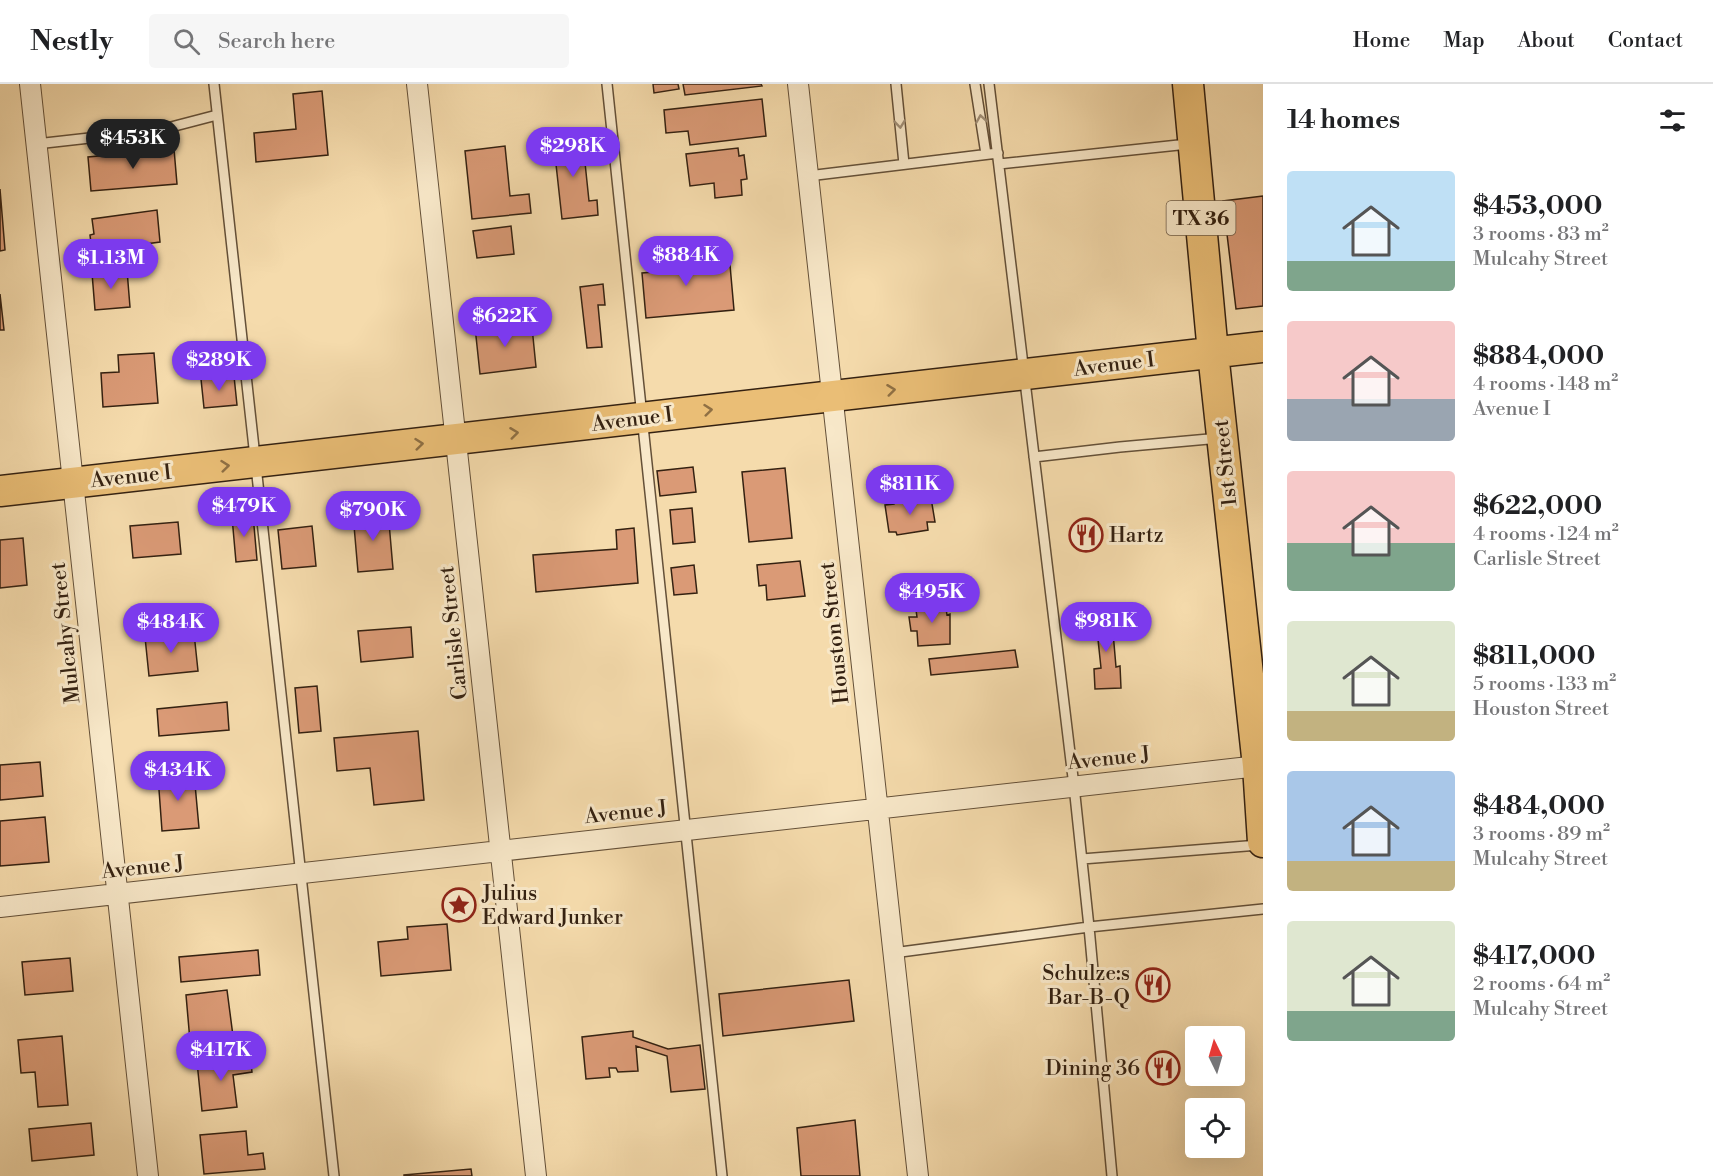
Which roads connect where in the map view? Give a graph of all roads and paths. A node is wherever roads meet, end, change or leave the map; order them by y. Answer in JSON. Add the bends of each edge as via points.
{"nodes":[{"id":1,"x":30,"y":84,"type":"edge"},
{"id":2,"x":214,"y":84,"type":"edge"},
{"id":3,"x":417,"y":84,"type":"edge"},
{"id":4,"x":608,"y":84,"type":"edge"},
{"id":5,"x":798,"y":84,"type":"edge"},
{"id":6,"x":896,"y":84,"type":"edge"},
{"id":7,"x":975,"y":84,"type":"edge"},
{"id":8,"x":989,"y":84,"type":"edge"},
{"id":9,"x":1188,"y":84,"type":"edge"},
{"id":10,"x":217,"y":115,"type":"junction"},
{"id":11,"x":1194,"y":143,"type":"junction"},
{"id":12,"x":36,"y":144,"type":"junction"},
{"id":13,"x":998,"y":153,"type":"junction"},
{"id":14,"x":986,"y":154,"type":"junction"},
{"id":15,"x":904,"y":164,"type":"junction"},
{"id":16,"x":999,"y":164,"type":"junction"},
{"id":17,"x":808,"y":176,"type":"junction"},
{"id":18,"x":1263,"y":347,"type":"edge"},
{"id":19,"x":1213,"y":353,"type":"junction"},
{"id":20,"x":1024,"y":374,"type":"junction"},
{"id":21,"x":833,"y":396,"type":"junction"},
{"id":22,"x":642,"y":418,"type":"junction"},
{"id":23,"x":1222,"y":438,"type":"junction"},
{"id":24,"x":456,"y":439,"type":"junction"},
{"id":25,"x":1034,"y":457,"type":"junction"},
{"id":26,"x":256,"y":462,"type":"junction"},
{"id":27,"x":73,"y":483,"type":"junction"},
{"id":28,"x":0,"y":491,"type":"edge"},
{"id":29,"x":1258,"y":766,"type":"junction"},
{"id":30,"x":1074,"y":786,"type":"junction"},
{"id":31,"x":878,"y":808,"type":"junction"},
{"id":32,"x":686,"y":830,"type":"junction"},
{"id":33,"x":1263,"y":844,"type":"edge"},
{"id":34,"x":501,"y":850,"type":"junction"},
{"id":35,"x":1082,"y":859,"type":"junction"},
{"id":36,"x":301,"y":873,"type":"junction"},
{"id":37,"x":117,"y":894,"type":"junction"},
{"id":38,"x":0,"y":907,"type":"edge"},
{"id":39,"x":1263,"y":909,"type":"edge"},
{"id":40,"x":1089,"y":927,"type":"junction"},
{"id":41,"x":893,"y":952,"type":"junction"},
{"id":42,"x":148,"y":1176,"type":"edge"},
{"id":43,"x":334,"y":1176,"type":"edge"},
{"id":44,"x":536,"y":1176,"type":"edge"},
{"id":45,"x":722,"y":1176,"type":"edge"},
{"id":46,"x":918,"y":1176,"type":"edge"},
{"id":47,"x":1113,"y":1176,"type":"edge"}],
"edges":[{"from":1,"to":12,"type":"street","name":"Mulcahy Street"},
{"from":2,"to":10,"type":"lane"},
{"from":3,"to":24,"type":"street","name":"Carlisle Street"},
{"from":4,"to":22,"type":"lane"},
{"from":5,"to":17,"type":"street","name":"Houston Street"},
{"from":6,"to":15,"type":"lane","one_way":true},
{"from":14,"to":7,"type":"lane","one_way":true},
{"from":8,"to":13,"type":"lane"},
{"from":9,"to":11,"type":"main road","name":"1st Street","number":"TX 36"},
{"from":10,"to":12,"type":"lane","via":[[143,132]]},
{"from":10,"to":26,"type":"lane"},
{"from":11,"to":16,"type":"lane"},
{"from":11,"to":19,"type":"main road","name":"1st Street","number":"TX 36"},
{"from":12,"to":27,"type":"street","name":"Mulcahy Street"},
{"from":13,"to":14,"type":"lane"},
{"from":13,"to":16,"type":"lane"},
{"from":14,"to":15,"type":"lane"},
{"from":15,"to":17,"type":"lane"},
{"from":16,"to":20,"type":"lane"},
{"from":17,"to":21,"type":"street","name":"Houston Street"},
{"from":18,"to":19,"type":"main road","name":"Avenue I"},
{"from":19,"to":20,"type":"main road","name":"Avenue I"},
{"from":19,"to":23,"type":"main road","name":"1st Street","number":"TX 36"},
{"from":21,"to":20,"type":"main road","name":"Avenue I","one_way":true},
{"from":20,"to":25,"type":"lane"},
{"from":22,"to":21,"type":"main road","name":"Avenue I","one_way":true},
{"from":21,"to":31,"type":"street","name":"Houston Street"},
{"from":24,"to":22,"type":"main road","name":"Avenue I","one_way":true},
{"from":22,"to":32,"type":"lane"},
{"from":23,"to":25,"type":"lane"},
{"from":23,"to":29,"type":"main road","name":"1st Street","number":"TX 36","via":[[1249,637]]},
{"from":26,"to":24,"type":"main road","name":"Avenue I","one_way":true},
{"from":24,"to":34,"type":"street","name":"Carlisle Street"},
{"from":25,"to":30,"type":"lane"},
{"from":27,"to":26,"type":"main road","name":"Avenue I","one_way":true},
{"from":26,"to":36,"type":"lane"},
{"from":27,"to":28,"type":"main road","name":"Avenue I"},
{"from":27,"to":37,"type":"street","name":"Mulcahy Street"},
{"from":29,"to":30,"type":"street","name":"Avenue J"},
{"from":29,"to":33,"type":"main road","name":"1st Street","number":"TX 36"},
{"from":30,"to":31,"type":"street","name":"Avenue J"},
{"from":30,"to":35,"type":"lane"},
{"from":31,"to":32,"type":"street","name":"Avenue J"},
{"from":31,"to":41,"type":"street","name":"Houston Street"},
{"from":32,"to":34,"type":"street","name":"Avenue J"},
{"from":32,"to":45,"type":"lane"},
{"from":33,"to":35,"type":"lane"},
{"from":34,"to":36,"type":"street","name":"Avenue J"},
{"from":34,"to":44,"type":"street","name":"Carlisle Street"},
{"from":35,"to":40,"type":"lane"},
{"from":36,"to":37,"type":"street","name":"Avenue J"},
{"from":36,"to":43,"type":"lane"},
{"from":37,"to":38,"type":"street","name":"Avenue J"},
{"from":37,"to":42,"type":"street","name":"Mulcahy Street"},
{"from":39,"to":40,"type":"lane"},
{"from":40,"to":41,"type":"lane"},
{"from":40,"to":47,"type":"lane"},
{"from":41,"to":46,"type":"street","name":"Houston Street"}]}
